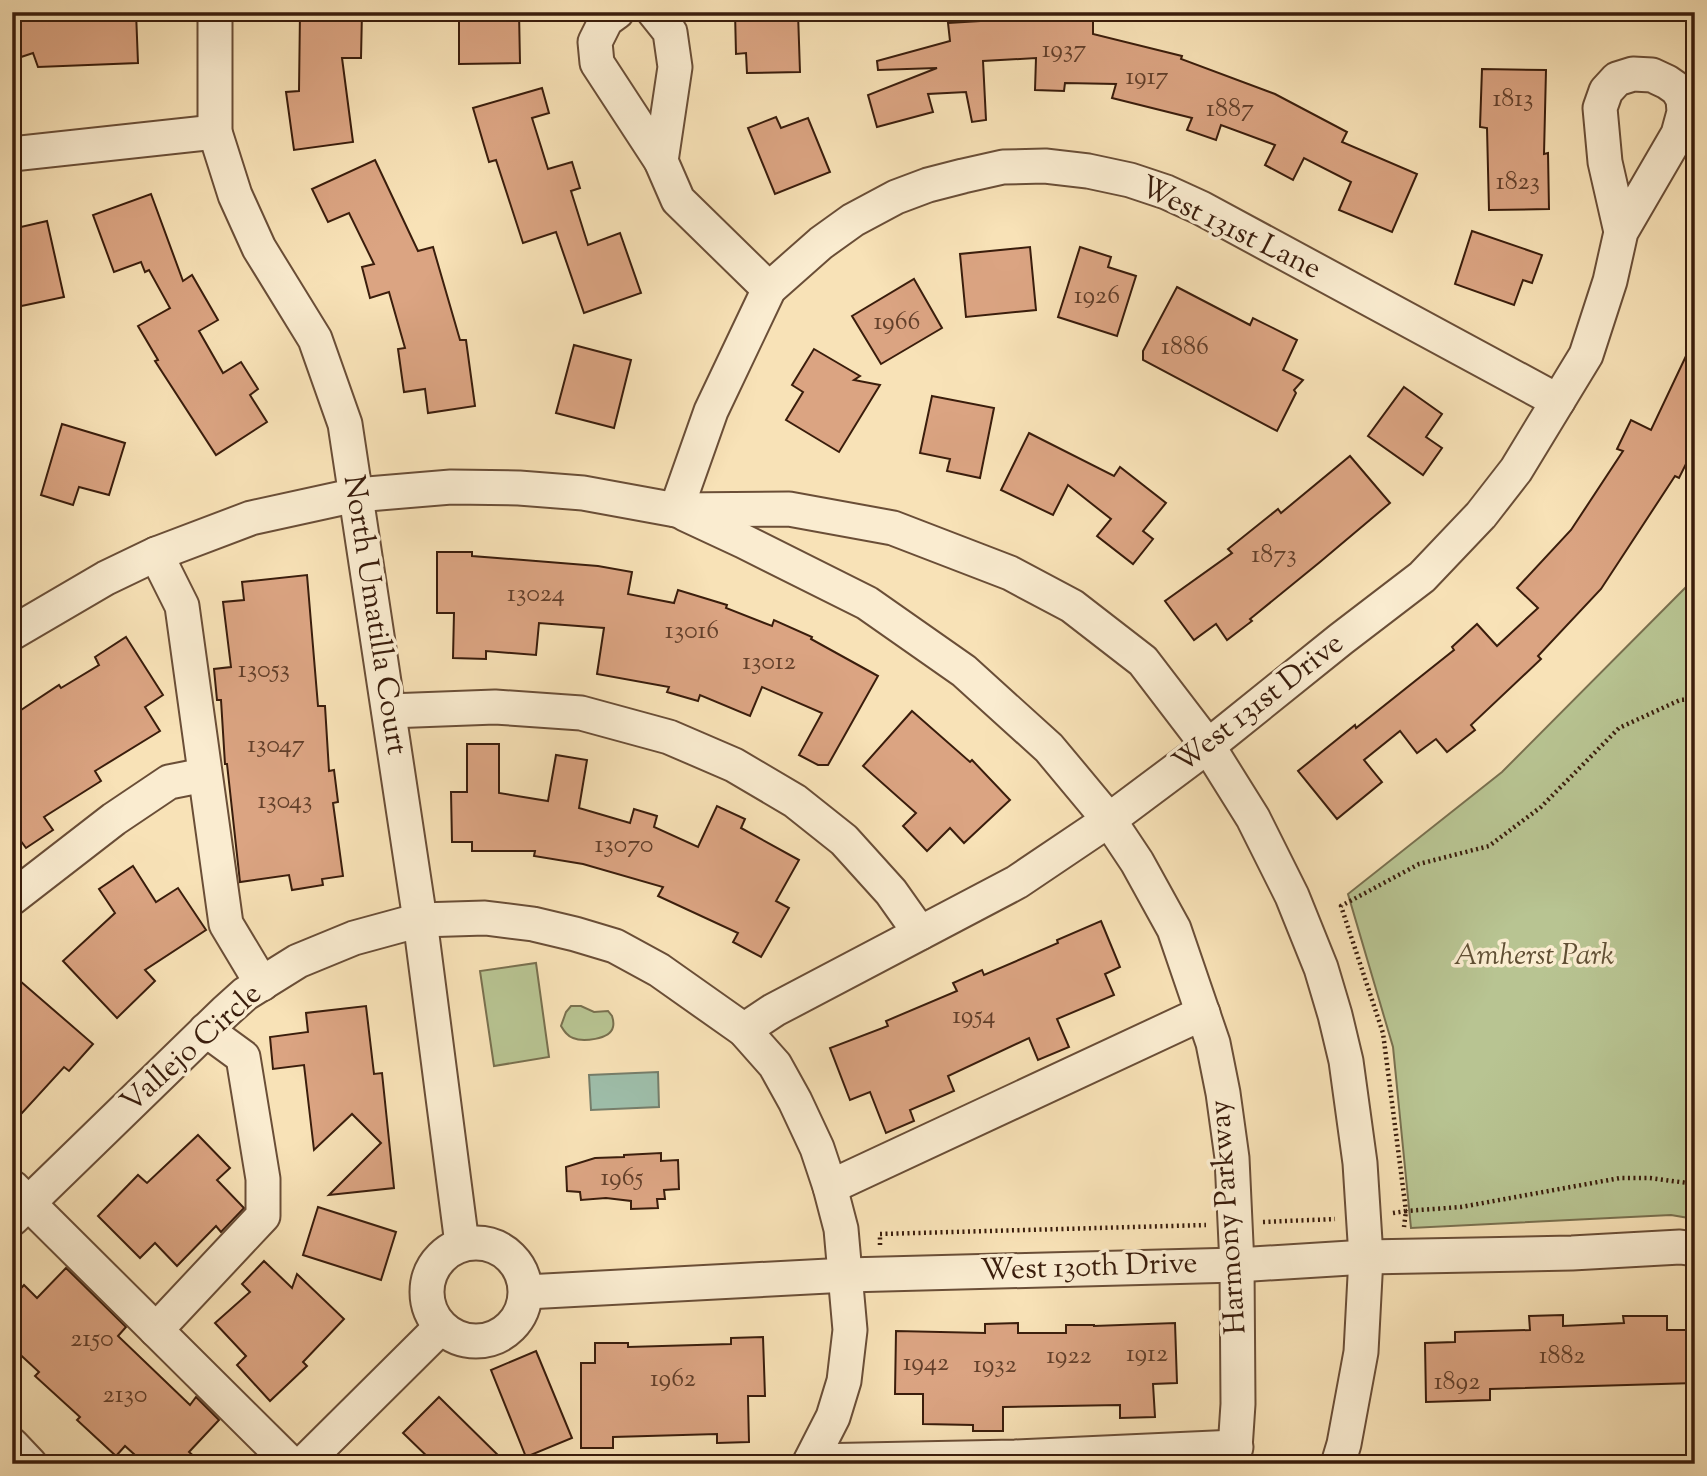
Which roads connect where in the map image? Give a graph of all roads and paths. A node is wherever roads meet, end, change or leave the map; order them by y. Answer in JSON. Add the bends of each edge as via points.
{"nodes":[{"id":1,"x":215,"y":12,"type":"edge"},
{"id":2,"x":617,"y":12,"type":"edge"},
{"id":3,"x":654,"y":12,"type":"edge"},
{"id":4,"x":215,"y":132,"type":"junction"},
{"id":5,"x":12,"y":154,"type":"edge"},
{"id":6,"x":661,"y":161,"type":"junction"},
{"id":7,"x":1621,"y":232,"type":"dead end"},
{"id":8,"x":769,"y":289,"type":"junction"},
{"id":9,"x":1558,"y":401,"type":"junction"},
{"id":10,"x":356,"y":495,"type":"junction"},
{"id":11,"x":676,"y":510,"type":"junction"},
{"id":12,"x":156,"y":554,"type":"junction"},
{"id":13,"x":12,"y":633,"type":"edge"},
{"id":14,"x":1695,"y":699,"type":"edge"},
{"id":15,"x":389,"y":711,"type":"junction"},
{"id":16,"x":1208,"y":746,"type":"junction"},
{"id":17,"x":204,"y":775,"type":"junction"},
{"id":18,"x":1109,"y":820,"type":"junction"},
{"id":19,"x":12,"y":898,"type":"edge"},
{"id":20,"x":420,"y":920,"type":"junction"},
{"id":21,"x":920,"y":933,"type":"junction"},
{"id":22,"x":262,"y":984,"type":"junction"},
{"id":23,"x":1203,"y":1013,"type":"junction"},
{"id":24,"x":206,"y":1030,"type":"junction"},
{"id":25,"x":744,"y":1030,"type":"junction"},
{"id":26,"x":1695,"y":1184,"type":"edge"},
{"id":27,"x":830,"y":1187,"type":"junction"},
{"id":28,"x":18,"y":1203,"type":"edge"},
{"id":29,"x":462,"y":1244,"type":"junction"},
{"id":30,"x":1695,"y":1249,"type":"edge"},
{"id":31,"x":1366,"y":1257,"type":"junction"},
{"id":32,"x":1237,"y":1265,"type":"junction"},
{"id":33,"x":847,"y":1275,"type":"junction"},
{"id":34,"x":526,"y":1292,"type":"junction"},
{"id":35,"x":440,"y":1328,"type":"junction"},
{"id":36,"x":156,"y":1330,"type":"junction"},
{"id":37,"x":12,"y":1445,"type":"edge"},
{"id":38,"x":1235,"y":1455,"type":"edge"},
{"id":39,"x":1015,"y":1461,"type":"edge"},
{"id":40,"x":810,"y":1463,"type":"edge"},
{"id":41,"x":30,"y":1464,"type":"edge"},
{"id":42,"x":291,"y":1464,"type":"edge"},
{"id":43,"x":303,"y":1464,"type":"edge"},
{"id":44,"x":1338,"y":1464,"type":"edge"}],
"edges":[{"from":1,"to":4,"type":"street","name":"North Umatilla Court"},
{"from":2,"to":6,"type":"street","via":[[606,20],[595,42],[597,63]]},
{"from":3,"to":6,"type":"street","via":[[670,32],[675,67]]},
{"from":4,"to":5,"type":"street"},
{"from":4,"to":10,"type":"street","name":"North Umatilla Court","via":[[235,195],[259,248],[315,339],[345,424]]},
{"from":6,"to":8,"type":"street","via":[[678,200]]},
{"from":7,"to":9,"type":"street","name":"West 131st Drive","via":[[1586,355]]},
{"from":8,"to":9,"type":"street","name":"West 131st Lane","via":[[853,220],[917,189],[1003,167],[1088,171],[1130,180],[1201,208]]},
{"from":8,"to":11,"type":"street","name":"West 131st Lane","via":[[711,411]]},
{"from":9,"to":16,"type":"street","name":"West 131st Drive","via":[[1516,470],[1422,577]]},
{"from":10,"to":11,"type":"street","name":"Harmony Parkway","via":[[451,487],[519,488]]},
{"from":10,"to":12,"type":"street","name":"Harmony Parkway","via":[[251,518]]},
{"from":10,"to":15,"type":"street","name":"North Umatilla Court"},
{"from":11,"to":16,"type":"street","name":"Harmony Parkway","via":[[789,509],[893,528],[1010,573],[1072,606],[1143,661]]},
{"from":11,"to":18,"type":"street","name":"Harmony Parkway","via":[[867,603],[964,671],[1049,748]]},
{"from":12,"to":13,"type":"street","name":"Harmony Parkway"},
{"from":12,"to":17,"type":"street","via":[[182,606]]},
{"from":14,"to":26,"type":"path","via":[[1679,700],[1619,728],[1541,807],[1489,846],[1419,864],[1341,906],[1383,1033],[1406,1211],[1461,1208],[1620,1178]]},
{"from":15,"to":20,"type":"street","name":"North Umatilla Court"},
{"from":15,"to":21,"type":"street","via":[[495,706],[581,713],[669,737],[734,765],[795,801],[844,840]]},
{"from":16,"to":18,"type":"street","name":"West 131st Drive"},
{"from":16,"to":31,"type":"street","name":"Harmony Parkway","via":[[1276,863],[1321,968],[1346,1061],[1360,1163]]},
{"from":17,"to":19,"type":"street","via":[[169,782]]},
{"from":17,"to":22,"type":"street","via":[[226,924]]},
{"from":18,"to":21,"type":"street","name":"West 131st Drive","via":[[1017,882]]},
{"from":18,"to":23,"type":"street","name":"Harmony Parkway","via":[[1174,929]]},
{"from":20,"to":22,"type":"street","name":"Vallejo Circle","via":[[354,938],[298,961]]},
{"from":20,"to":25,"type":"street","name":"Vallejo Circle","via":[[485,918],[533,923],[615,946],[659,970]]},
{"from":20,"to":29,"type":"street","name":"North Umatilla Court"},
{"from":21,"to":25,"type":"street","name":"West 131st Drive"},
{"from":22,"to":24,"type":"street","name":"Vallejo Circle"},
{"from":23,"to":27,"type":"street"},
{"from":23,"to":32,"type":"street","name":"Harmony Parkway","via":[[1213,1043],[1232,1158]]},
{"from":24,"to":28,"type":"street","name":"Vallejo Circle"},
{"from":24,"to":36,"type":"street","via":[[243,1057],[263,1179],[263,1216]]},
{"from":25,"to":27,"type":"street","name":"Vallejo Circle","via":[[775,1065],[795,1101]]},
{"from":27,"to":33,"type":"street","name":"Vallejo Circle"},
{"from":28,"to":36,"type":"street"},
{"from":29,"to":34,"type":"street","via":[[485,1243],[506,1252],[520,1269]]},
{"from":29,"to":35,"type":"street","via":[[440,1257],[427,1280],[427,1305]]},
{"from":30,"to":31,"type":"street","name":"West 130th Drive"},
{"from":31,"to":32,"type":"street","name":"West 130th Drive"},
{"from":31,"to":44,"type":"street","name":"Harmony Parkway","via":[[1361,1352]]},
{"from":32,"to":33,"type":"street","name":"West 130th Drive"},
{"from":32,"to":38,"type":"street","name":"Harmony Parkway"},
{"from":33,"to":34,"type":"street","name":"West 130th Drive"},
{"from":33,"to":40,"type":"street","name":"Vallejo Circle","via":[[850,1331],[844,1381],[833,1417]]},
{"from":34,"to":35,"type":"street","via":[[522,1311],[511,1328],[495,1338],[476,1342],[456,1338]]},
{"from":35,"to":43,"type":"street"},
{"from":36,"to":42,"type":"street"},
{"from":37,"to":41,"type":"street"},
{"from":38,"to":39,"type":"street"},
{"from":39,"to":40,"type":"street"}]}
